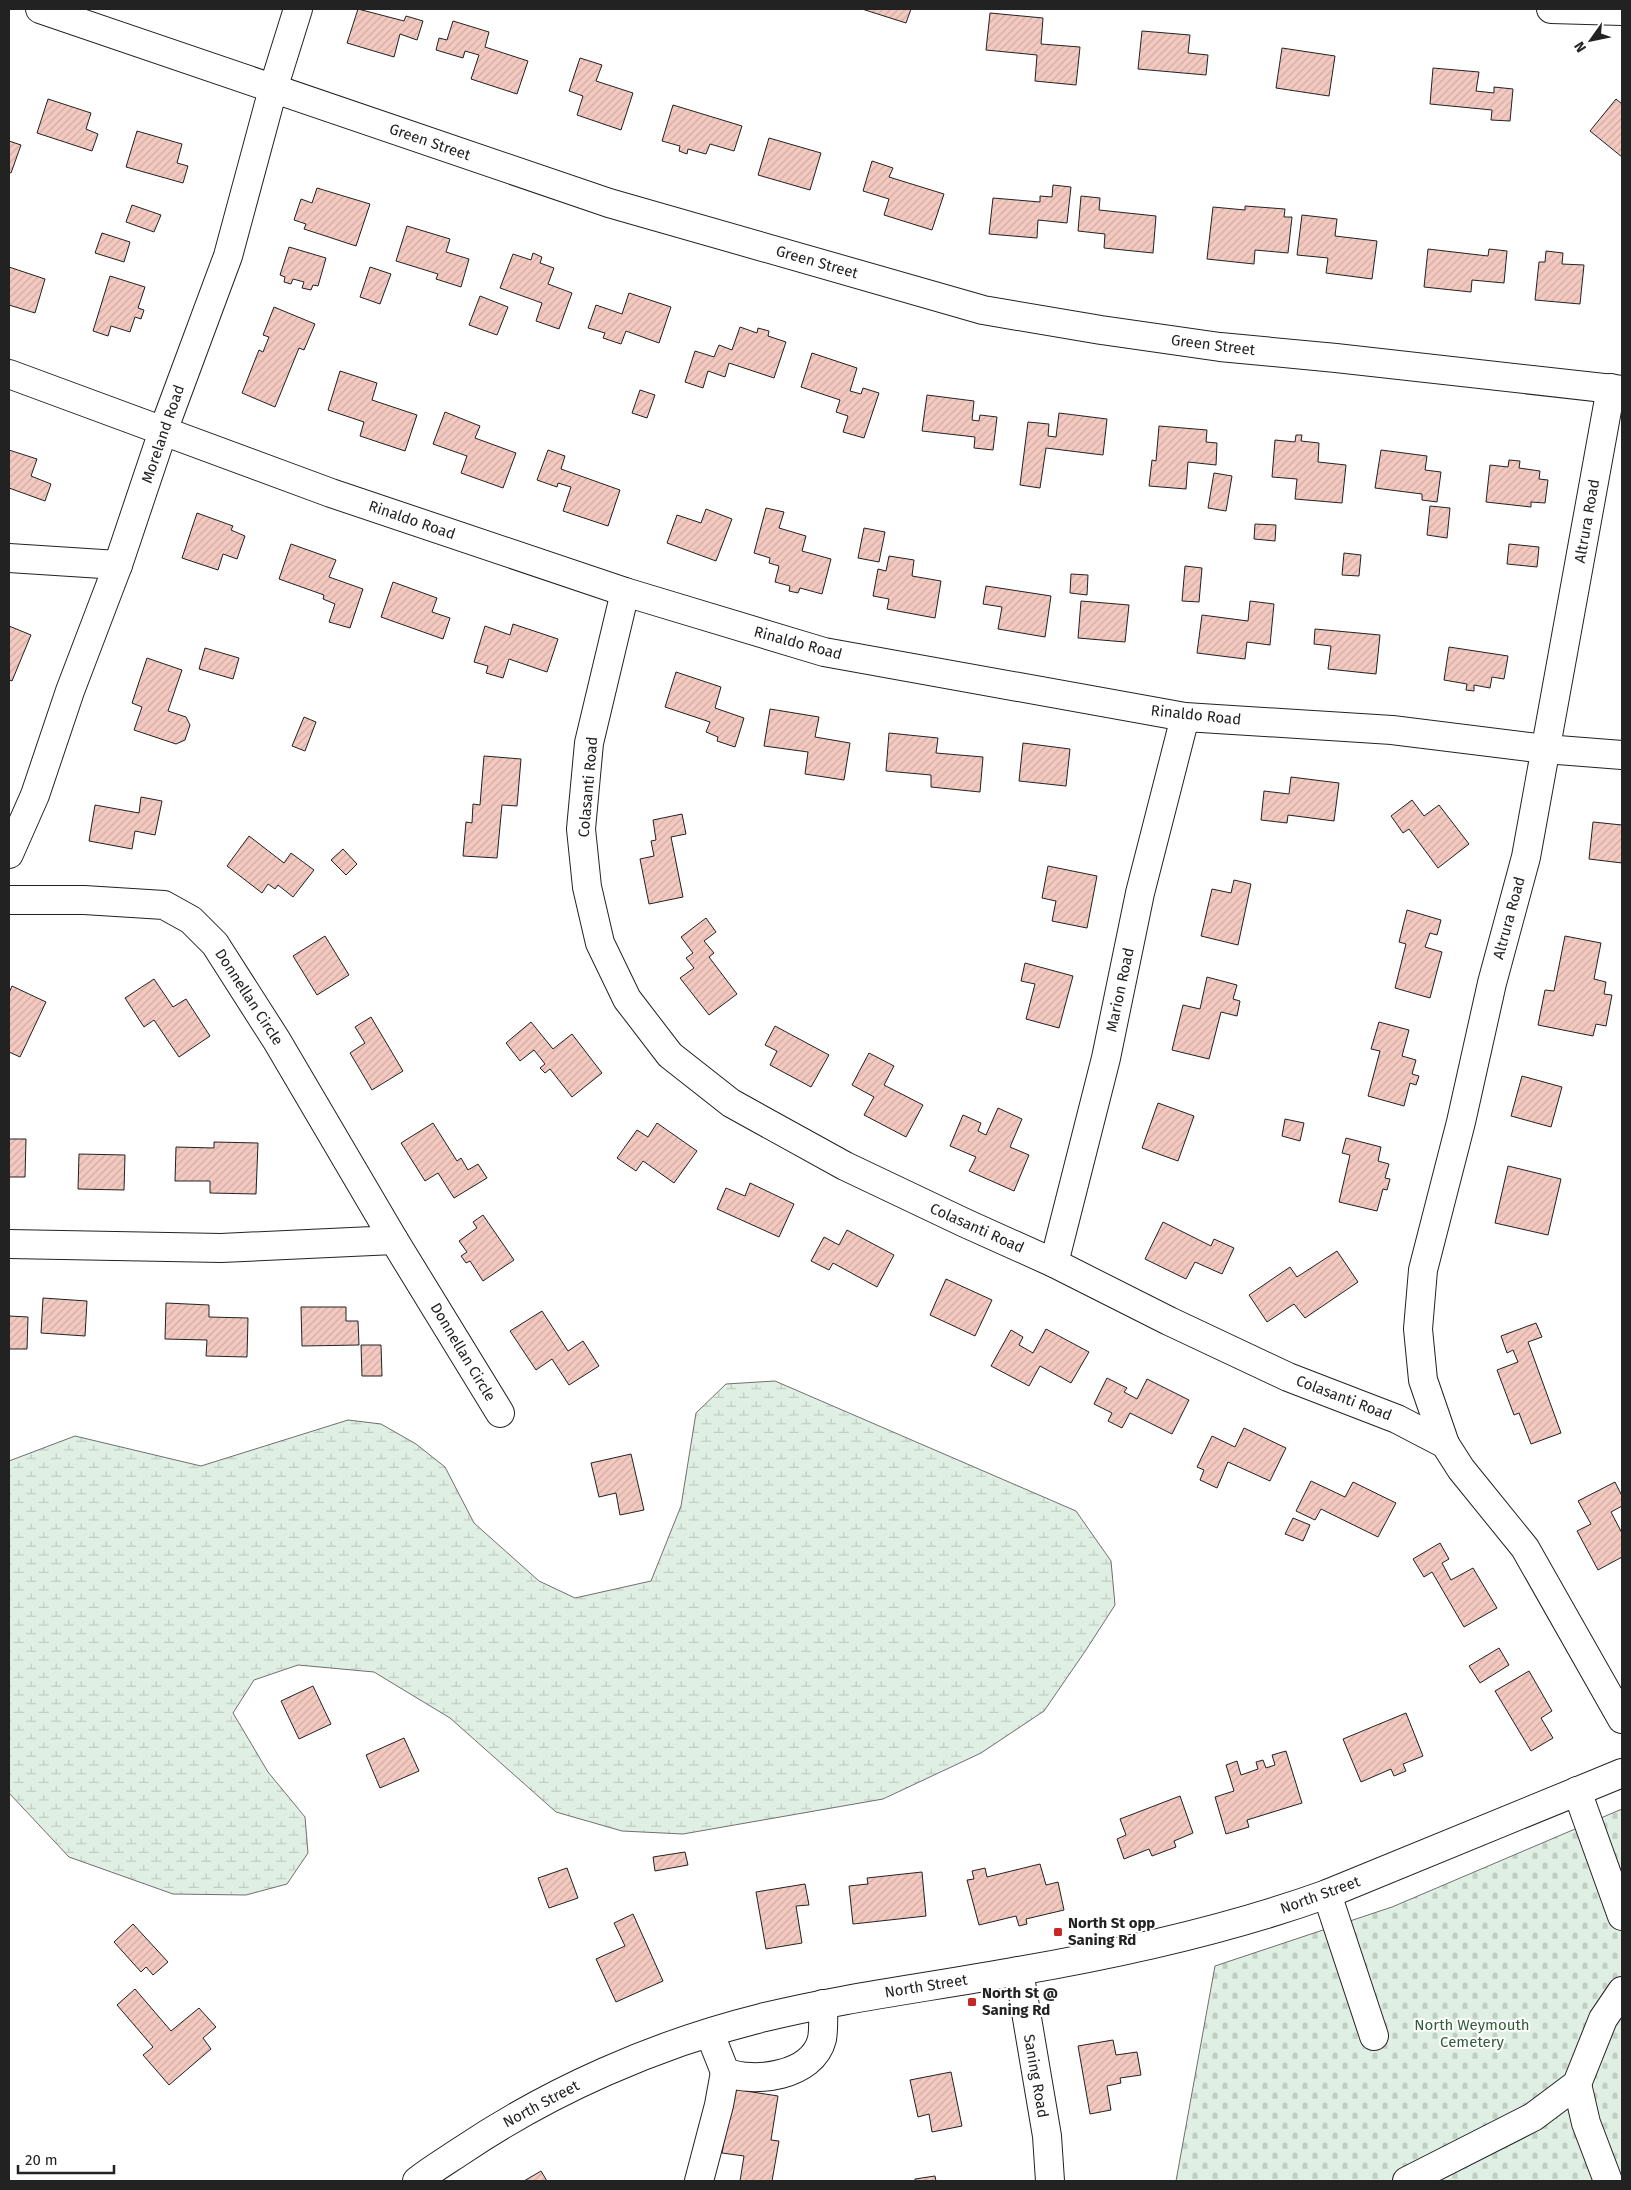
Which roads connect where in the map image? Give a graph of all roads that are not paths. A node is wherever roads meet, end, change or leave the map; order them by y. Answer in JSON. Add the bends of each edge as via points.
{"nodes":[{"id":1,"x":40,"y":9,"type":"edge"},
{"id":2,"x":298,"y":9,"type":"edge"},
{"id":3,"x":1551,"y":9,"type":"edge"},
{"id":4,"x":1622,"y":11,"type":"edge"},
{"id":5,"x":273,"y":89,"type":"junction"},
{"id":6,"x":9,"y":374,"type":"edge"},
{"id":7,"x":1617,"y":389,"type":"edge"},
{"id":8,"x":163,"y":431,"type":"junction"},
{"id":9,"x":9,"y":558,"type":"edge"},
{"id":10,"x":118,"y":565,"type":"junction"},
{"id":11,"x":625,"y":592,"type":"junction"},
{"id":12,"x":1185,"y":717,"type":"junction"},
{"id":13,"x":1545,"y":749,"type":"junction"},
{"id":14,"x":1622,"y":755,"type":"edge"},
{"id":15,"x":9,"y":854,"type":"edge"},
{"id":16,"x":9,"y":900,"type":"edge"},
{"id":17,"x":394,"y":1240,"type":"junction"},
{"id":18,"x":9,"y":1244,"type":"edge"},
{"id":19,"x":1054,"y":1263,"type":"junction"},
{"id":20,"x":500,"y":1413,"type":"dead end"},
{"id":21,"x":1445,"y":1444,"type":"junction"},
{"id":22,"x":1622,"y":1719,"type":"edge"},
{"id":23,"x":1622,"y":1773,"type":"edge"},
{"id":24,"x":1576,"y":1791,"type":"junction"},
{"id":25,"x":1327,"y":1894,"type":"junction"},
{"id":26,"x":1622,"y":1916,"type":"edge"},
{"id":27,"x":1019,"y":1971,"type":"junction"},
{"id":28,"x":1622,"y":1991,"type":"edge"},
{"id":29,"x":823,"y":2004,"type":"junction"},
{"id":30,"x":710,"y":2034,"type":"junction"},
{"id":31,"x":1374,"y":2036,"type":"dead end"},
{"id":32,"x":725,"y":2072,"type":"junction"},
{"id":33,"x":1577,"y":2084,"type":"junction"},
{"id":34,"x":417,"y":2181,"type":"edge"},
{"id":35,"x":699,"y":2181,"type":"edge"},
{"id":36,"x":1050,"y":2181,"type":"edge"},
{"id":37,"x":1407,"y":2181,"type":"edge"},
{"id":38,"x":1608,"y":2181,"type":"edge"}],
"edges":[{"from":1,"to":5,"type":"street","name":"Green Street"},
{"from":2,"to":5,"type":"street","name":"Moreland Road"},
{"from":3,"to":4,"type":"street"},
{"from":5,"to":7,"type":"street","name":"Green Street","via":[[609,203],[983,310],[1220,348]]},
{"from":5,"to":8,"type":"street","name":"Moreland Road","via":[[228,256]]},
{"from":6,"to":8,"type":"street","name":"Rinaldo Road"},
{"from":7,"to":13,"type":"street","name":"Altrura Road"},
{"from":8,"to":10,"type":"street","name":"Moreland Road"},
{"from":8,"to":11,"type":"street","name":"Rinaldo Road","via":[[331,493]]},
{"from":9,"to":10,"type":"street"},
{"from":10,"to":15,"type":"street","name":"Moreland Road","via":[[35,794]]},
{"from":11,"to":12,"type":"street","name":"Rinaldo Road","via":[[824,652]]},
{"from":11,"to":19,"type":"street","name":"Colasanti Road","via":[[589,743],[581,829],[587,887],[600,943],[627,999],[670,1055],[731,1104],[845,1166]]},
{"from":12,"to":13,"type":"street","name":"Rinaldo Road","via":[[1392,730]]},
{"from":12,"to":19,"type":"street","name":"Marion Road","via":[[1140,893],[1106,1058]]},
{"from":13,"to":14,"type":"street","name":"Rinaldo Road"},
{"from":13,"to":21,"type":"street","name":"Altrura Road","via":[[1526,857],[1423,1270],[1418,1330],[1423,1380]]},
{"from":16,"to":17,"type":"street","name":"Donnellan Circle","via":[[164,905],[191,920],[214,944],[278,1040]]},
{"from":17,"to":18,"type":"street","via":[[221,1248]]},
{"from":17,"to":20,"type":"street","name":"Donnellan Circle"},
{"from":19,"to":21,"type":"street","name":"Colasanti Road","via":[[1288,1377],[1397,1419]]},
{"from":21,"to":22,"type":"street","name":"Colasanti Road","via":[[1461,1469],[1525,1548]]},
{"from":23,"to":24,"type":"street","name":"North Street"},
{"from":24,"to":25,"type":"street","name":"North Street"},
{"from":24,"to":26,"type":"street"},
{"from":25,"to":27,"type":"street","name":"North Street","via":[[1182,1939]]},
{"from":25,"to":31,"type":"street"},
{"from":27,"to":29,"type":"street","name":"North Street"},
{"from":27,"to":36,"type":"street","name":"Saning Road","via":[[1047,2136]]},
{"from":28,"to":33,"type":"street","via":[[1603,2020]]},
{"from":29,"to":30,"type":"street","name":"North Street"},
{"from":29,"to":32,"type":"street","via":[[822,2040],[804,2064],[786,2073],[757,2078],[736,2077]]},
{"from":30,"to":32,"type":"street"},
{"from":30,"to":34,"type":"street","name":"North Street","via":[[615,2068],[552,2097],[490,2131]]},
{"from":32,"to":35,"type":"street"},
{"from":33,"to":37,"type":"street","via":[[1533,2117]]},
{"from":33,"to":38,"type":"street","via":[[1586,2124]]}]}
